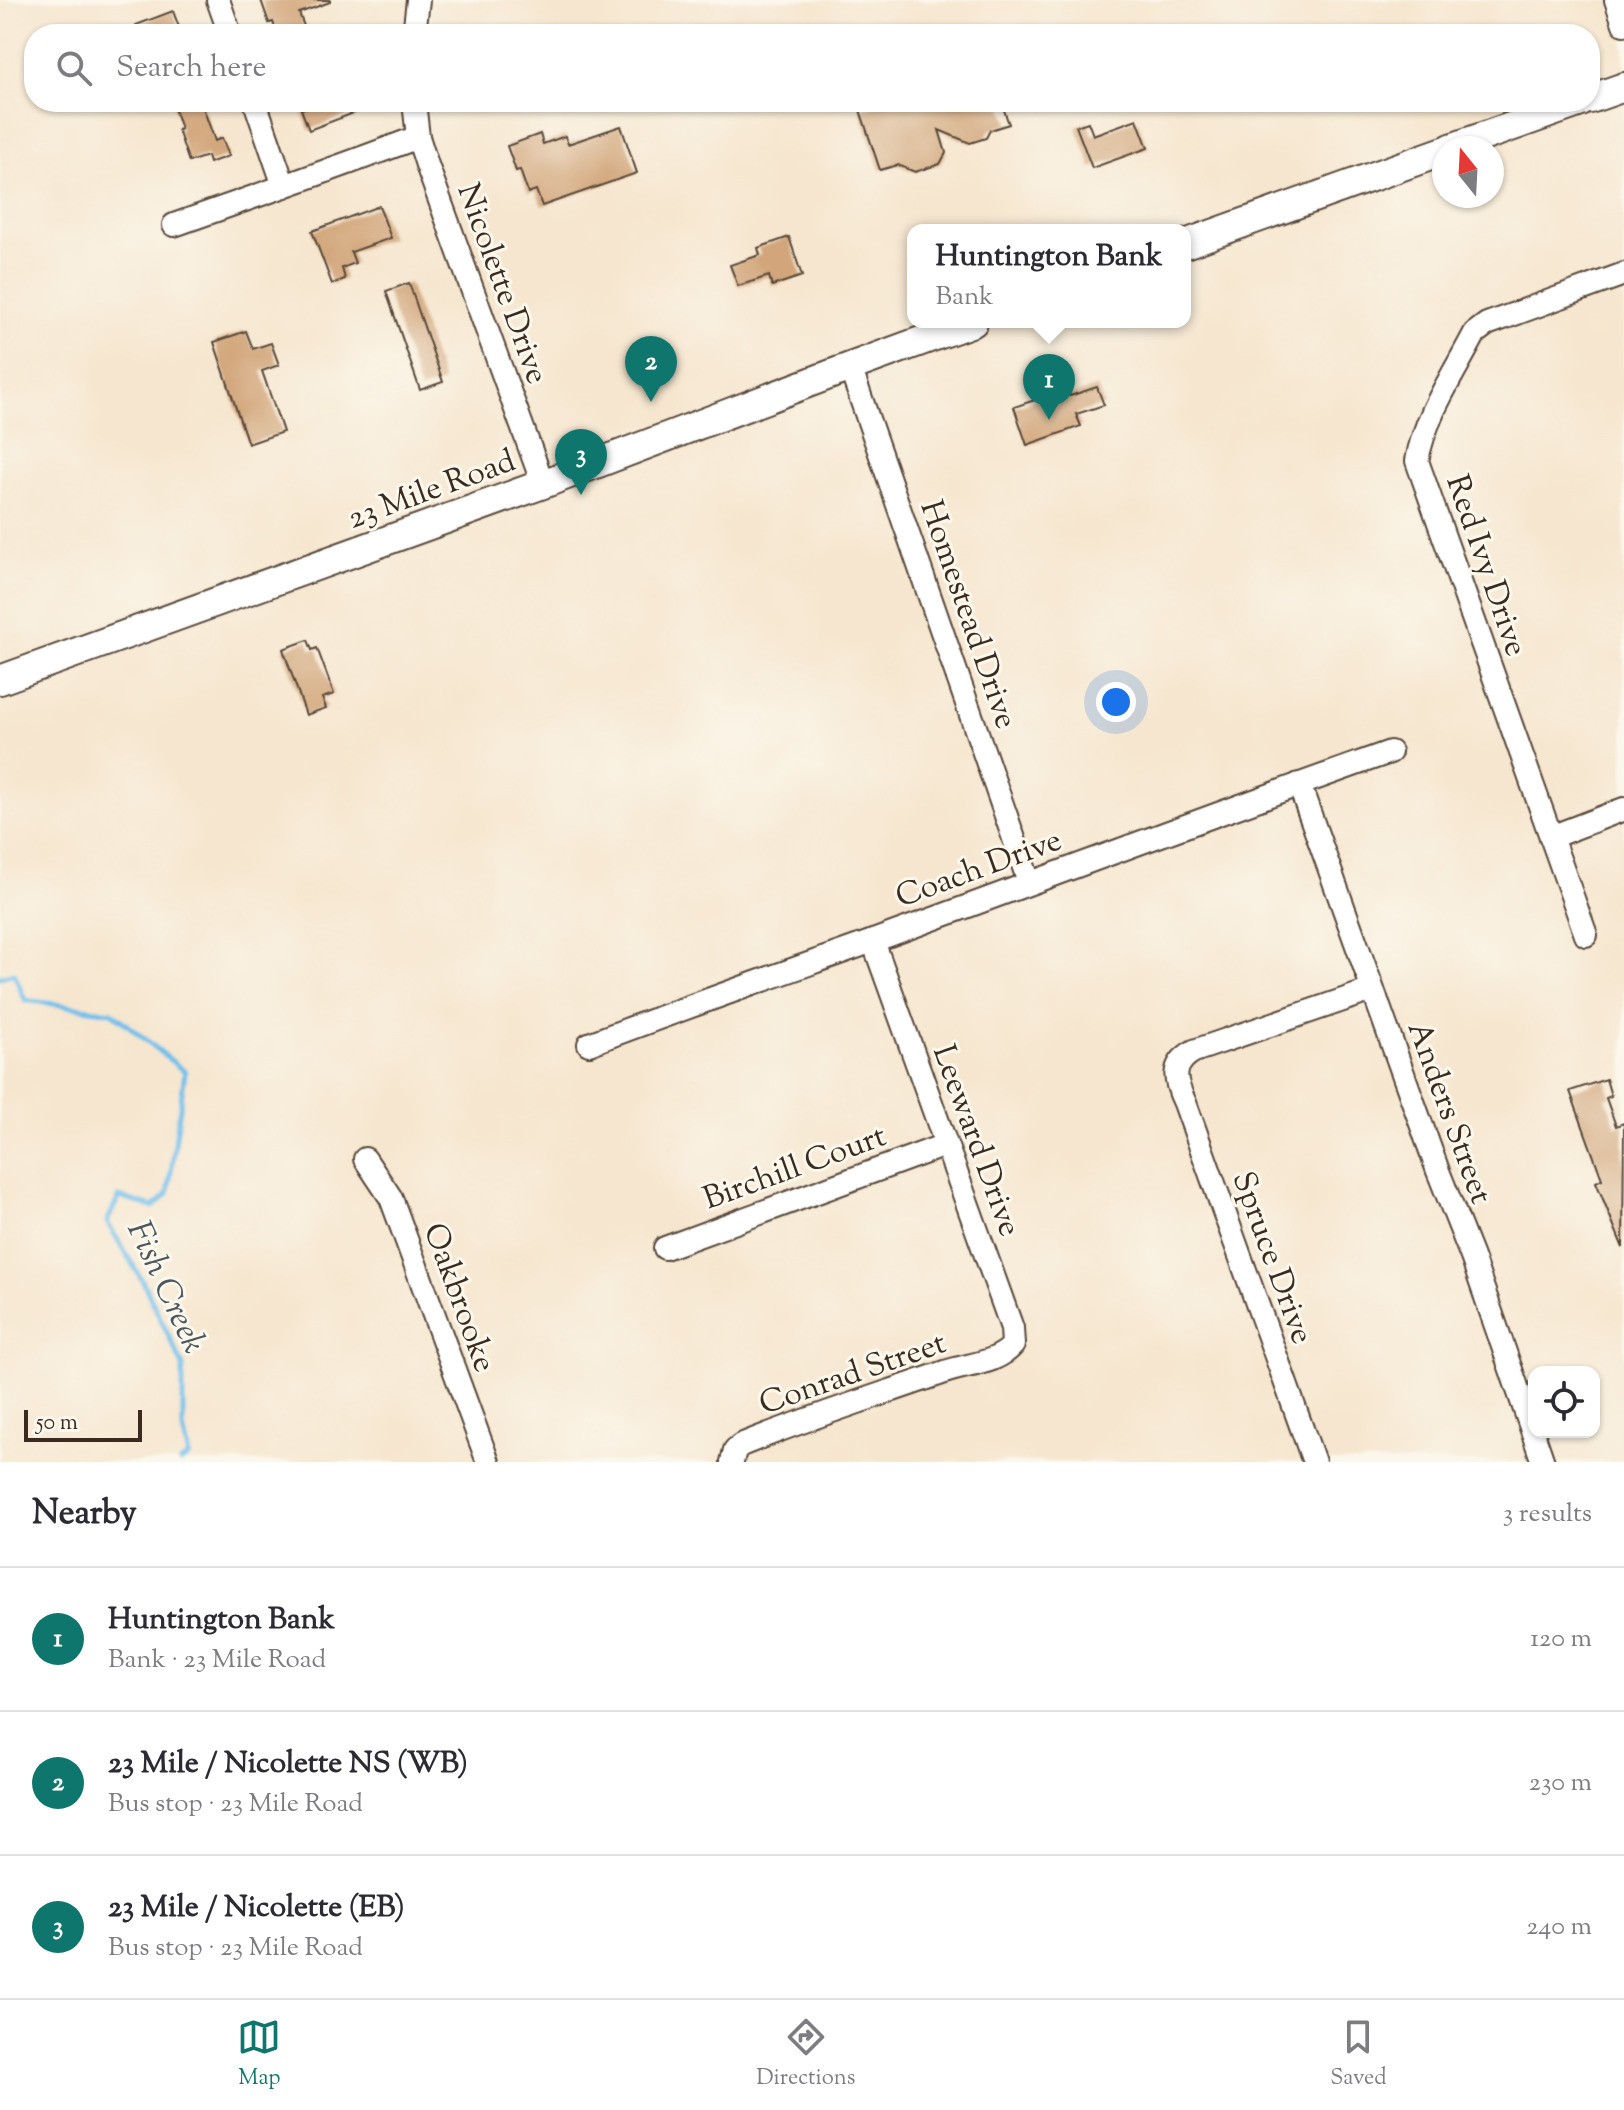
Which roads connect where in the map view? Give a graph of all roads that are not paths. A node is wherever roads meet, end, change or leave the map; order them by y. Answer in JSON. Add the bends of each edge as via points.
{"nodes":[{"id":1,"x":218,"y":0,"type":"edge"},
{"id":2,"x":418,"y":0,"type":"edge"},
{"id":3,"x":1616,"y":0,"type":"edge"},
{"id":4,"x":226,"y":24,"type":"edge"},
{"id":5,"x":415,"y":24,"type":"edge"},
{"id":6,"x":1624,"y":24,"type":"edge"},
{"id":7,"x":1624,"y":87,"type":"edge"},
{"id":8,"x":1600,"y":95,"type":"edge"},
{"id":9,"x":258,"y":112,"type":"edge"},
{"id":10,"x":415,"y":112,"type":"edge"},
{"id":11,"x":1553,"y":112,"type":"edge"},
{"id":12,"x":1485,"y":136,"type":"edge"},
{"id":13,"x":418,"y":137,"type":"junction"},
{"id":14,"x":1432,"y":155,"type":"edge"},
{"id":15,"x":284,"y":186,"type":"junction"},
{"id":16,"x":174,"y":225,"type":"dead end"},
{"id":17,"x":1191,"y":242,"type":"edge"},
{"id":18,"x":1624,"y":274,"type":"edge"},
{"id":19,"x":957,"y":328,"type":"edge"},
{"id":20,"x":850,"y":367,"type":"junction"},
{"id":21,"x":543,"y":484,"type":"junction"},
{"id":22,"x":0,"y":680,"type":"edge"},
{"id":23,"x":1390,"y":752,"type":"dead end"},
{"id":24,"x":1299,"y":784,"type":"junction"},
{"id":25,"x":1624,"y":809,"type":"edge"},
{"id":26,"x":1551,"y":837,"type":"junction"},
{"id":27,"x":1029,"y":882,"type":"junction"},
{"id":28,"x":1586,"y":935,"type":"dead end"},
{"id":29,"x":873,"y":941,"type":"junction"},
{"id":30,"x":1372,"y":990,"type":"junction"},
{"id":31,"x":589,"y":1044,"type":"dead end"},
{"id":32,"x":945,"y":1145,"type":"junction"},
{"id":33,"x":365,"y":1159,"type":"dead end"},
{"id":34,"x":665,"y":1248,"type":"dead end"},
{"id":35,"x":1000,"y":1356,"type":"joint"},
{"id":36,"x":732,"y":1460,"type":"edge"},
{"id":37,"x":488,"y":1462,"type":"edge"},
{"id":38,"x":1314,"y":1462,"type":"edge"},
{"id":39,"x":1543,"y":1462,"type":"edge"}],
"edges":[{"from":1,"to":4,"type":"street"},
{"from":2,"to":5,"type":"street"},
{"from":3,"to":6,"type":"street"},
{"from":7,"to":8,"type":"main road"},
{"from":9,"to":15,"type":"street"},
{"from":10,"to":13,"type":"street","name":"Nicolette Drive"},
{"from":11,"to":12,"type":"main road"},
{"from":13,"to":15,"type":"street"},
{"from":13,"to":21,"type":"street","name":"Nicolette Drive"},
{"from":14,"to":17,"type":"main road"},
{"from":15,"to":16,"type":"street"},
{"from":18,"to":26,"type":"street","name":"Red Ivy Drive","via":[[1475,333],[1431,417],[1417,461]]},
{"from":19,"to":20,"type":"main road","name":"23 Mile Road"},
{"from":20,"to":21,"type":"main road","name":"23 Mile Road"},
{"from":20,"to":27,"type":"street","name":"Homestead Drive"},
{"from":21,"to":22,"type":"main road","name":"23 Mile Road"},
{"from":23,"to":24,"type":"street","name":"Coach Drive"},
{"from":24,"to":27,"type":"street","name":"Coach Drive"},
{"from":24,"to":30,"type":"street","name":"Anders Street"},
{"from":25,"to":26,"type":"street"},
{"from":26,"to":28,"type":"street","name":"Red Ivy Drive"},
{"from":27,"to":29,"type":"street","name":"Coach Drive"},
{"from":29,"to":31,"type":"street","name":"Coach Drive"},
{"from":29,"to":32,"type":"street","name":"Leeward Drive"},
{"from":30,"to":38,"type":"street","name":"Spruce Drive","via":[[1194,1051],[1176,1073]]},
{"from":30,"to":39,"type":"street","name":"Anders Street"},
{"from":32,"to":34,"type":"street","name":"Birchill Court"},
{"from":32,"to":35,"type":"street","name":"Leeward Drive","via":[[1012,1328],[1013,1345]]},
{"from":33,"to":37,"type":"street","name":"Oakbrooke","via":[[391,1198]]},
{"from":35,"to":36,"type":"street","name":"Conrad Street","via":[[747,1443],[735,1450]]}]}
